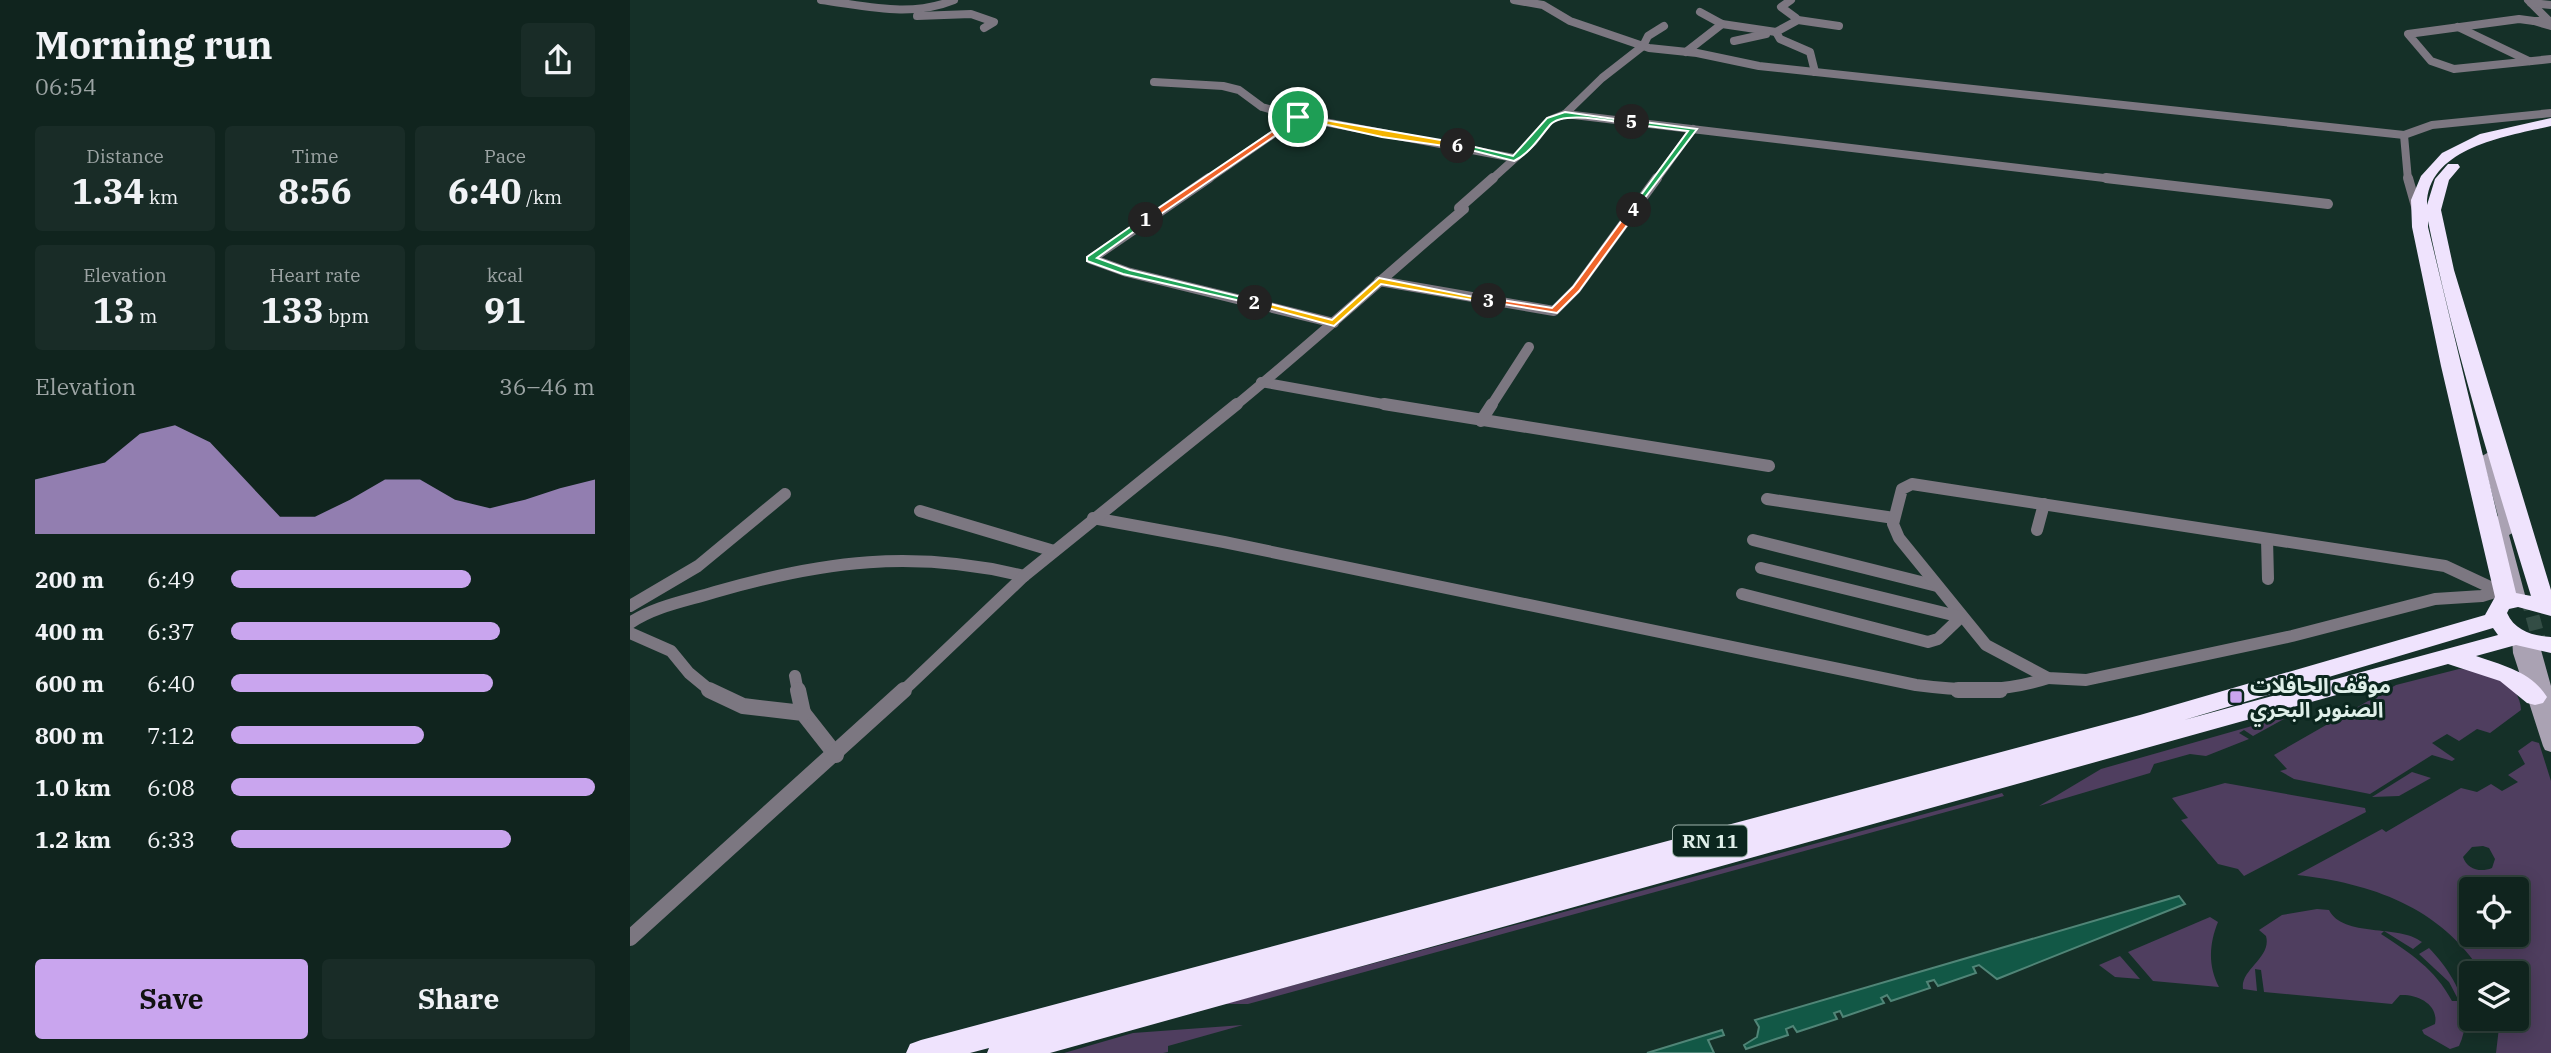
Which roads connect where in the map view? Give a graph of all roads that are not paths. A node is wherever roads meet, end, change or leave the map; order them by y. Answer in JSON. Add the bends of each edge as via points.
{"nodes":[{"id":1,"x":821,"y":0,"type":"edge"},
{"id":2,"x":954,"y":0,"type":"edge"},
{"id":3,"x":1514,"y":0,"type":"edge"},
{"id":4,"x":1552,"y":0,"type":"edge"},
{"id":5,"x":1791,"y":0,"type":"edge"},
{"id":6,"x":2518,"y":0,"type":"edge"},
{"id":7,"x":2529,"y":1,"type":"edge"},
{"id":8,"x":1543,"y":5,"type":"junction"},
{"id":9,"x":2551,"y":5,"type":"edge"},
{"id":10,"x":896,"y":12,"type":"junction"},
{"id":11,"x":1700,"y":12,"type":"dead end"},
{"id":12,"x":1796,"y":19,"type":"junction"},
{"id":13,"x":2535,"y":21,"type":"junction"},
{"id":14,"x":1723,"y":24,"type":"junction"},
{"id":15,"x":2550,"y":24,"type":"edge"},
{"id":16,"x":1664,"y":26,"type":"dead end"},
{"id":17,"x":1839,"y":26,"type":"dead end"},
{"id":18,"x":2458,"y":27,"type":"junction"},
{"id":19,"x":984,"y":28,"type":"dead end"},
{"id":20,"x":1776,"y":32,"type":"junction"},
{"id":21,"x":1734,"y":41,"type":"dead end"},
{"id":22,"x":1643,"y":46,"type":"junction"},
{"id":23,"x":1686,"y":52,"type":"junction"},
{"id":24,"x":2551,"y":59,"type":"edge"},
{"id":25,"x":2529,"y":61,"type":"junction"},
{"id":26,"x":1815,"y":72,"type":"junction"},
{"id":27,"x":1154,"y":82,"type":"dead end"},
{"id":28,"x":1198,"y":84,"type":"junction"},
{"id":29,"x":1181,"y":92,"type":"dead end"},
{"id":30,"x":2551,"y":113,"type":"edge"},
{"id":31,"x":1565,"y":114,"type":"junction"},
{"id":32,"x":1298,"y":117,"type":"junction"},
{"id":33,"x":2551,"y":122,"type":"edge"},
{"id":34,"x":1693,"y":129,"type":"junction"},
{"id":35,"x":2551,"y":129,"type":"edge"},
{"id":36,"x":2404,"y":135,"type":"junction"},
{"id":37,"x":1514,"y":158,"type":"junction"},
{"id":38,"x":2328,"y":204,"type":"dead end"},
{"id":39,"x":2419,"y":216,"type":"junction"},
{"id":40,"x":1379,"y":281,"type":"junction"},
{"id":41,"x":1334,"y":323,"type":"junction"},
{"id":42,"x":1529,"y":347,"type":"dead end"},
{"id":43,"x":1261,"y":382,"type":"junction"},
{"id":44,"x":1481,"y":421,"type":"junction"},
{"id":45,"x":1769,"y":466,"type":"dead end"},
{"id":46,"x":785,"y":494,"type":"dead end"},
{"id":47,"x":1767,"y":499,"type":"dead end"},
{"id":48,"x":2044,"y":504,"type":"junction"},
{"id":49,"x":920,"y":511,"type":"dead end"},
{"id":50,"x":1093,"y":518,"type":"junction"},
{"id":51,"x":1894,"y":518,"type":"junction"},
{"id":52,"x":2037,"y":530,"type":"dead end"},
{"id":53,"x":2267,"y":539,"type":"junction"},
{"id":54,"x":1753,"y":540,"type":"dead end"},
{"id":55,"x":1054,"y":551,"type":"junction"},
{"id":56,"x":1761,"y":568,"type":"dead end"},
{"id":57,"x":1024,"y":576,"type":"junction"},
{"id":58,"x":2267,"y":579,"type":"dead end"},
{"id":59,"x":1937,"y":586,"type":"junction"},
{"id":60,"x":1742,"y":594,"type":"dead end"},
{"id":61,"x":2528,"y":599,"type":"edge"},
{"id":62,"x":630,"y":606,"type":"edge"},
{"id":63,"x":1961,"y":617,"type":"junction"},
{"id":64,"x":630,"y":623,"type":"edge"},
{"id":65,"x":630,"y":633,"type":"edge"},
{"id":66,"x":2533,"y":644,"type":"edge"},
{"id":67,"x":2447,"y":656,"type":"junction"},
{"id":68,"x":796,"y":676,"type":"dead end"},
{"id":69,"x":2048,"y":678,"type":"junction"},
{"id":70,"x":2546,"y":698,"type":"edge"},
{"id":71,"x":803,"y":713,"type":"junction"},
{"id":72,"x":2551,"y":746,"type":"edge"},
{"id":73,"x":836,"y":755,"type":"junction"},
{"id":74,"x":630,"y":938,"type":"edge"},
{"id":75,"x":921,"y":1053,"type":"edge"},
{"id":76,"x":1002,"y":1053,"type":"edge"}],
"edges":[{"from":1,"to":10,"type":"street"},
{"from":2,"to":10,"type":"street","via":[[933,8]]},
{"from":3,"to":8,"type":"street"},
{"from":4,"to":8,"type":"street"},
{"from":5,"to":12,"type":"street","via":[[1781,7]]},
{"from":6,"to":13,"type":"street"},
{"from":7,"to":9,"type":"street"},
{"from":7,"to":15,"type":"street"},
{"from":8,"to":22,"type":"street","via":[[1565,19]]},
{"from":10,"to":19,"type":"street","via":[[936,17],[971,14],[994,22]]},
{"from":11,"to":14,"type":"street"},
{"from":12,"to":17,"type":"street"},
{"from":12,"to":20,"type":"street"},
{"from":13,"to":15,"type":"street"},
{"from":13,"to":18,"type":"street"},
{"from":14,"to":20,"type":"street"},
{"from":14,"to":23,"type":"street"},
{"from":16,"to":22,"type":"street","via":[[1647,36]]},
{"from":18,"to":25,"type":"street"},
{"from":18,"to":25,"type":"street","via":[[2408,34],[2431,61],[2454,69]]},
{"from":20,"to":21,"type":"street"},
{"from":20,"to":26,"type":"street","via":[[1810,52]]},
{"from":22,"to":23,"type":"street"},
{"from":22,"to":31,"type":"street"},
{"from":23,"to":26,"type":"street"},
{"from":24,"to":25,"type":"street"},
{"from":26,"to":36,"type":"street"},
{"from":27,"to":28,"type":"street"},
{"from":28,"to":29,"type":"street"},
{"from":28,"to":32,"type":"street","via":[[1239,90],[1262,107]]},
{"from":30,"to":36,"type":"street","via":[[2432,125]]},
{"from":31,"to":34,"type":"street"},
{"from":31,"to":37,"type":"street","via":[[1550,120]]},
{"from":32,"to":37,"type":"street"},
{"from":32,"to":41,"type":"street","via":[[1091,259]]},
{"from":33,"to":39,"type":"highway","via":[[2485,137],[2447,156],[2423,186]]},
{"from":34,"to":38,"type":"street"},
{"from":34,"to":40,"type":"street","via":[[1576,289],[1554,311]]},
{"from":35,"to":61,"type":"highway","via":[[2479,149],[2450,170],[2436,194],[2434,210]]},
{"from":36,"to":39,"type":"street","via":[[2404,168]]},
{"from":37,"to":40,"type":"street"},
{"from":39,"to":61,"type":"highway","via":[[2450,366]]},
{"from":40,"to":41,"type":"street"},
{"from":41,"to":43,"type":"street"},
{"from":42,"to":44,"type":"street"},
{"from":43,"to":44,"type":"street"},
{"from":43,"to":50,"type":"street"},
{"from":44,"to":45,"type":"street"},
{"from":46,"to":62,"type":"street","via":[[698,566]]},
{"from":47,"to":51,"type":"street"},
{"from":48,"to":51,"type":"street","via":[[1912,484],[1902,489]]},
{"from":48,"to":52,"type":"street"},
{"from":48,"to":53,"type":"street"},
{"from":49,"to":55,"type":"street"},
{"from":50,"to":55,"type":"street"},
{"from":50,"to":69,"type":"street","via":[[1916,685],[1981,694]]},
{"from":51,"to":59,"type":"street","via":[[1899,538]]},
{"from":53,"to":58,"type":"street"},
{"from":53,"to":61,"type":"street","via":[[2445,566]]},
{"from":54,"to":59,"type":"street"},
{"from":55,"to":57,"type":"street"},
{"from":56,"to":63,"type":"street"},
{"from":57,"to":64,"type":"street","via":[[962,562],[917,560],[786,572],[645,613]]},
{"from":57,"to":73,"type":"street"},
{"from":59,"to":63,"type":"street"},
{"from":60,"to":63,"type":"street","via":[[1928,642],[1938,639]]},
{"from":61,"to":66,"type":"highway"},
{"from":61,"to":69,"type":"street","via":[[2435,599],[2292,636],[2087,680]]},
{"from":61,"to":75,"type":"highway","number":"RN 11","via":[[2048,749]]},
{"from":63,"to":69,"type":"street","via":[[1986,645]]},
{"from":65,"to":71,"type":"street","via":[[672,652],[710,692],[744,709]]},
{"from":66,"to":67,"type":"highway","number":"RN 11"},
{"from":66,"to":70,"type":"street"},
{"from":66,"to":70,"type":"street"},
{"from":66,"to":70,"type":"street"},
{"from":67,"to":70,"type":"highway","via":[[2491,667]]},
{"from":67,"to":76,"type":"highway","number":"RN 11"},
{"from":68,"to":71,"type":"street"},
{"from":70,"to":72,"type":"street"},
{"from":71,"to":73,"type":"street"},
{"from":73,"to":74,"type":"street"}]}
